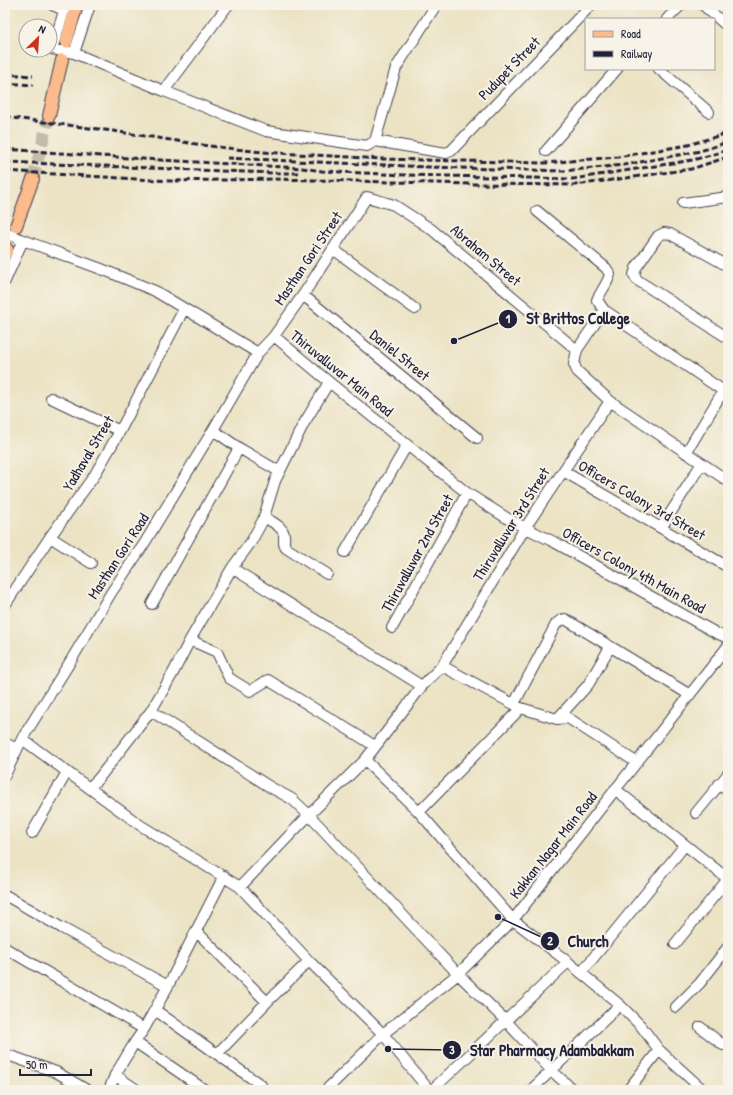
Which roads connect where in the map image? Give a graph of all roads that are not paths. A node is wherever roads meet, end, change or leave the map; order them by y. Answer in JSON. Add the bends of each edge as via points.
{"nodes":[{"id":1,"x":52,"y":5,"type":"edge"},
{"id":2,"x":77,"y":5,"type":"edge"},
{"id":3,"x":90,"y":5,"type":"edge"},
{"id":4,"x":228,"y":5,"type":"edge"},
{"id":5,"x":436,"y":5,"type":"edge"},
{"id":6,"x":592,"y":5,"type":"edge"},
{"id":7,"x":682,"y":5,"type":"edge"},
{"id":8,"x":703,"y":5,"type":"edge"},
{"id":9,"x":65,"y":7,"type":"edge"},
{"id":10,"x":669,"y":18,"type":"edge"},
{"id":11,"x":728,"y":27,"type":"edge"},
{"id":12,"x":66,"y":42,"type":"dead end"},
{"id":13,"x":74,"y":53,"type":"junction"},
{"id":14,"x":62,"y":60,"type":"dead end"},
{"id":15,"x":616,"y":70,"type":"edge"},
{"id":16,"x":661,"y":70,"type":"edge"},
{"id":17,"x":164,"y":91,"type":"junction"},
{"id":18,"x":709,"y":112,"type":"dead end"},
{"id":19,"x":49,"y":116,"type":"tunnel mouth"},
{"id":20,"x":375,"y":141,"type":"junction"},
{"id":21,"x":546,"y":151,"type":"dead end"},
{"id":22,"x":33,"y":180,"type":"tunnel mouth"},
{"id":23,"x":367,"y":197,"type":"joint"},
{"id":24,"x":728,"y":197,"type":"edge"},
{"id":25,"x":683,"y":203,"type":"dead end"},
{"id":26,"x":537,"y":211,"type":"dead end"},
{"id":27,"x":16,"y":226,"type":"dead end"},
{"id":28,"x":5,"y":233,"type":"edge"},
{"id":29,"x":23,"y":240,"type":"junction"},
{"id":30,"x":334,"y":249,"type":"junction"},
{"id":31,"x":728,"y":266,"type":"edge"},
{"id":32,"x":5,"y":282,"type":"edge"},
{"id":33,"x":303,"y":295,"type":"junction"},
{"id":34,"x":184,"y":309,"type":"junction"},
{"id":35,"x":415,"y":309,"type":"dead end"},
{"id":36,"x":604,"y":310,"type":"junction"},
{"id":37,"x":274,"y":336,"type":"junction"},
{"id":38,"x":728,"y":338,"type":"edge"},
{"id":39,"x":577,"y":350,"type":"junction"},
{"id":40,"x":258,"y":353,"type":"junction"},
{"id":41,"x":329,"y":382,"type":"junction"},
{"id":42,"x":726,"y":392,"type":"edge"},
{"id":43,"x":51,"y":398,"type":"dead end"},
{"id":44,"x":610,"y":401,"type":"junction"},
{"id":45,"x":213,"y":430,"type":"junction"},
{"id":46,"x":120,"y":431,"type":"junction"},
{"id":47,"x":477,"y":438,"type":"dead end"},
{"id":48,"x":406,"y":444,"type":"junction"},
{"id":49,"x":239,"y":448,"type":"junction"},
{"id":50,"x":686,"y":452,"type":"junction"},
{"id":51,"x":702,"y":463,"type":"junction"},
{"id":52,"x":562,"y":471,"type":"junction"},
{"id":53,"x":280,"y":472,"type":"junction"},
{"id":54,"x":728,"y":481,"type":"edge"},
{"id":55,"x":468,"y":494,"type":"junction"},
{"id":56,"x":264,"y":517,"type":"junction"},
{"id":57,"x":525,"y":528,"type":"junction"},
{"id":58,"x":661,"y":528,"type":"junction"},
{"id":59,"x":50,"y":537,"type":"junction"},
{"id":60,"x":345,"y":552,"type":"dead end"},
{"id":61,"x":91,"y":563,"type":"dead end"},
{"id":62,"x":728,"y":567,"type":"edge"},
{"id":63,"x":232,"y":568,"type":"junction"},
{"id":64,"x":327,"y":574,"type":"dead end"},
{"id":65,"x":152,"y":604,"type":"dead end"},
{"id":66,"x":5,"y":605,"type":"edge"},
{"id":67,"x":392,"y":628,"type":"dead end"},
{"id":68,"x":728,"y":638,"type":"edge"},
{"id":69,"x":190,"y":640,"type":"junction"},
{"id":70,"x":610,"y":646,"type":"junction"},
{"id":71,"x":728,"y":646,"type":"edge"},
{"id":72,"x":442,"y":666,"type":"junction"},
{"id":73,"x":422,"y":686,"type":"junction"},
{"id":74,"x":690,"y":695,"type":"junction"},
{"id":75,"x":518,"y":706,"type":"junction"},
{"id":76,"x":151,"y":711,"type":"junction"},
{"id":77,"x":557,"y":719,"type":"junction"},
{"id":78,"x":22,"y":739,"type":"junction"},
{"id":79,"x":5,"y":743,"type":"edge"},
{"id":80,"x":375,"y":746,"type":"junction"},
{"id":81,"x":17,"y":749,"type":"junction"},
{"id":82,"x":365,"y":760,"type":"junction"},
{"id":83,"x":636,"y":762,"type":"junction"},
{"id":84,"x":67,"y":772,"type":"junction"},
{"id":85,"x":728,"y":774,"type":"edge"},
{"id":86,"x":5,"y":776,"type":"edge"},
{"id":87,"x":719,"y":784,"type":"junction"},
{"id":88,"x":89,"y":788,"type":"junction"},
{"id":89,"x":615,"y":789,"type":"junction"},
{"id":90,"x":728,"y":791,"type":"edge"},
{"id":91,"x":419,"y":812,"type":"junction"},
{"id":92,"x":696,"y":813,"type":"dead end"},
{"id":93,"x":309,"y":815,"type":"junction"},
{"id":94,"x":32,"y":833,"type":"dead end"},
{"id":95,"x":685,"y":845,"type":"junction"},
{"id":96,"x":224,"y":876,"type":"junction"},
{"id":97,"x":728,"y":879,"type":"edge"},
{"id":98,"x":240,"y":887,"type":"junction"},
{"id":99,"x":5,"y":895,"type":"edge"},
{"id":100,"x":513,"y":920,"type":"junction"},
{"id":101,"x":196,"y":931,"type":"junction"},
{"id":102,"x":675,"y":944,"type":"dead end"},
{"id":103,"x":728,"y":947,"type":"edge"},
{"id":104,"x":5,"y":948,"type":"edge"},
{"id":105,"x":309,"y":961,"type":"junction"},
{"id":106,"x":568,"y":962,"type":"junction"},
{"id":107,"x":581,"y":973,"type":"junction"},
{"id":108,"x":458,"y":974,"type":"junction"},
{"id":109,"x":168,"y":986,"type":"junction"},
{"id":110,"x":267,"y":1002,"type":"junction"},
{"id":111,"x":620,"y":1005,"type":"junction"},
{"id":112,"x":676,"y":1007,"type":"dead end"},
{"id":113,"x":154,"y":1010,"type":"junction"},
{"id":114,"x":505,"y":1020,"type":"junction"},
{"id":115,"x":700,"y":1027,"type":"dead end"},
{"id":116,"x":144,"y":1029,"type":"junction"},
{"id":117,"x":383,"y":1034,"type":"junction"},
{"id":118,"x":135,"y":1042,"type":"junction"},
{"id":119,"x":726,"y":1045,"type":"edge"},
{"id":120,"x":659,"y":1050,"type":"junction"},
{"id":121,"x":5,"y":1054,"type":"edge"},
{"id":122,"x":217,"y":1054,"type":"junction"},
{"id":123,"x":552,"y":1070,"type":"junction"},
{"id":124,"x":115,"y":1075,"type":"junction"},
{"id":125,"x":261,"y":1085,"type":"dead end"},
{"id":126,"x":87,"y":1090,"type":"edge"},
{"id":127,"x":109,"y":1090,"type":"edge"},
{"id":128,"x":137,"y":1090,"type":"edge"},
{"id":129,"x":205,"y":1090,"type":"edge"},
{"id":130,"x":326,"y":1090,"type":"edge"},
{"id":131,"x":431,"y":1090,"type":"edge"},
{"id":132,"x":531,"y":1090,"type":"edge"},
{"id":133,"x":573,"y":1090,"type":"edge"},
{"id":134,"x":628,"y":1090,"type":"edge"},
{"id":135,"x":703,"y":1090,"type":"edge"}],
"edges":[{"from":1,"to":9,"type":"street"},
{"from":2,"to":12,"type":"main road"},
{"from":3,"to":13,"type":"street"},
{"from":4,"to":17,"type":"street"},
{"from":5,"to":20,"type":"street","via":[[396,68]]},
{"from":6,"to":20,"type":"street","name":"Pudupet Street","via":[[449,152]]},
{"from":7,"to":10,"type":"street"},
{"from":8,"to":11,"type":"street"},
{"from":9,"to":13,"type":"street","via":[[52,49]]},
{"from":13,"to":17,"type":"street"},
{"from":14,"to":19,"type":"main road"},
{"from":15,"to":21,"type":"street"},
{"from":16,"to":18,"type":"street"},
{"from":17,"to":20,"type":"street","via":[[266,131],[367,146]]},
{"from":22,"to":27,"type":"main road"},
{"from":23,"to":30,"type":"street","name":"Masthan Gori Street"},
{"from":23,"to":39,"type":"street","name":"Abraham Street","via":[[394,206],[431,229]]},
{"from":24,"to":25,"type":"street"},
{"from":26,"to":36,"type":"street","via":[[606,268],[610,274],[597,300]]},
{"from":28,"to":29,"type":"street"},
{"from":29,"to":32,"type":"street"},
{"from":29,"to":34,"type":"street","via":[[155,291]]},
{"from":30,"to":33,"type":"street","name":"Masthan Gori Street"},
{"from":30,"to":35,"type":"street"},
{"from":31,"to":38,"type":"street","via":[[664,233],[658,236],[634,275],[637,280]]},
{"from":33,"to":37,"type":"street","name":"Masthan Gori Street"},
{"from":33,"to":47,"type":"street","name":"Daniel Street"},
{"from":34,"to":40,"type":"street"},
{"from":34,"to":46,"type":"street","name":"Yadhaval Street"},
{"from":36,"to":39,"type":"street"},
{"from":36,"to":42,"type":"street"},
{"from":37,"to":40,"type":"street","name":"Thiruvalluvar Main Road"},
{"from":37,"to":41,"type":"street","name":"Thiruvalluvar Main Road"},
{"from":39,"to":44,"type":"street","via":[[574,364],[577,371]]},
{"from":40,"to":45,"type":"street","name":"Masthan Gori Road"},
{"from":41,"to":48,"type":"street","name":"Thiruvalluvar Main Road"},
{"from":41,"to":53,"type":"street"},
{"from":42,"to":50,"type":"street"},
{"from":43,"to":46,"type":"street"},
{"from":44,"to":50,"type":"street"},
{"from":44,"to":52,"type":"street","name":"Thiruvalluvar 3rd Street"},
{"from":45,"to":49,"type":"street"},
{"from":45,"to":78,"type":"street","name":"Masthan Gori Road"},
{"from":46,"to":59,"type":"street","name":"Yadhaval Street","via":[[94,476]]},
{"from":48,"to":55,"type":"street","name":"Thiruvalluvar Main Road"},
{"from":48,"to":60,"type":"street"},
{"from":49,"to":53,"type":"street"},
{"from":49,"to":65,"type":"street"},
{"from":50,"to":51,"type":"street"},
{"from":51,"to":54,"type":"street"},
{"from":51,"to":58,"type":"street"},
{"from":52,"to":57,"type":"street","name":"Thiruvalluvar 3rd Street"},
{"from":52,"to":58,"type":"street","name":"Officers Colony 3rd Street"},
{"from":53,"to":56,"type":"street"},
{"from":55,"to":57,"type":"street","name":"Thiruvalluvar Main Road"},
{"from":55,"to":67,"type":"street","name":"Thiruvalluvar 2nd Street"},
{"from":56,"to":63,"type":"street","via":[[251,542]]},
{"from":56,"to":64,"type":"street","via":[[282,530],[286,548]]},
{"from":57,"to":68,"type":"street","name":"Officers Colony 4th Main Road"},
{"from":57,"to":72,"type":"street","name":"Thiruvalluvar 3rd Street"},
{"from":58,"to":62,"type":"street","name":"Officers Colony 3rd Street"},
{"from":59,"to":61,"type":"street"},
{"from":59,"to":66,"type":"street","name":"Yadhaval Street"},
{"from":63,"to":69,"type":"street"},
{"from":63,"to":73,"type":"street"},
{"from":69,"to":76,"type":"street"},
{"from":69,"to":80,"type":"street","via":[[217,652],[229,678],[250,691],[268,680]]},
{"from":70,"to":74,"type":"street"},
{"from":70,"to":75,"type":"street","via":[[565,619],[561,620],[556,624]]},
{"from":70,"to":77,"type":"street","via":[[588,684]]},
{"from":71,"to":74,"type":"street","name":"Kakkan Nagar Main Road"},
{"from":72,"to":73,"type":"street","name":"Thiruvalluvar 3rd Street"},
{"from":72,"to":75,"type":"street"},
{"from":73,"to":80,"type":"street","name":"Thiruvalluvar 3rd Street"},
{"from":74,"to":83,"type":"street","name":"Kakkan Nagar Main Road"},
{"from":75,"to":77,"type":"street"},
{"from":75,"to":91,"type":"street"},
{"from":76,"to":88,"type":"street"},
{"from":76,"to":93,"type":"street","via":[[292,799]]},
{"from":77,"to":83,"type":"street","via":[[568,718],[575,721]]},
{"from":78,"to":81,"type":"street","name":"Masthan Gori Road"},
{"from":78,"to":84,"type":"street"},
{"from":79,"to":81,"type":"street"},
{"from":80,"to":82,"type":"street","name":"Thiruvalluvar 3rd Street"},
{"from":81,"to":86,"type":"street","name":"Masthan Gori Road"},
{"from":82,"to":91,"type":"street"},
{"from":82,"to":93,"type":"street","name":"Thiruvalluvar 3rd Street"},
{"from":83,"to":89,"type":"street","name":"Kakkan Nagar Main Road"},
{"from":84,"to":88,"type":"street"},
{"from":84,"to":94,"type":"street"},
{"from":85,"to":87,"type":"street"},
{"from":87,"to":90,"type":"street"},
{"from":87,"to":92,"type":"street"},
{"from":88,"to":96,"type":"street","via":[[140,825]]},
{"from":89,"to":95,"type":"street"},
{"from":89,"to":100,"type":"street","name":"Kakkan Nagar Main Road"},
{"from":91,"to":100,"type":"street"},
{"from":93,"to":98,"type":"street","name":"Thiruvalluvar 3rd Street"},
{"from":93,"to":108,"type":"street"},
{"from":95,"to":97,"type":"street"},
{"from":95,"to":107,"type":"street"},
{"from":96,"to":98,"type":"street"},
{"from":96,"to":101,"type":"street"},
{"from":97,"to":102,"type":"street"},
{"from":98,"to":105,"type":"street"},
{"from":99,"to":109,"type":"street"},
{"from":100,"to":106,"type":"street"},
{"from":100,"to":108,"type":"street","name":"Kakkan Nagar Main Road"},
{"from":101,"to":109,"type":"street"},
{"from":101,"to":110,"type":"street"},
{"from":103,"to":112,"type":"street","via":[[700,983]]},
{"from":104,"to":116,"type":"street"},
{"from":105,"to":110,"type":"street"},
{"from":105,"to":117,"type":"street"},
{"from":106,"to":107,"type":"street"},
{"from":106,"to":114,"type":"street"},
{"from":107,"to":111,"type":"street"},
{"from":108,"to":114,"type":"street"},
{"from":108,"to":117,"type":"street","name":"Kakkan Nagar Main Road"},
{"from":109,"to":113,"type":"street"},
{"from":110,"to":122,"type":"street"},
{"from":111,"to":120,"type":"street","via":[[641,1026]]},
{"from":111,"to":123,"type":"street"},
{"from":113,"to":116,"type":"street"},
{"from":113,"to":122,"type":"street"},
{"from":114,"to":123,"type":"street"},
{"from":114,"to":131,"type":"street"},
{"from":115,"to":119,"type":"street"},
{"from":116,"to":118,"type":"street"},
{"from":117,"to":130,"type":"street","name":"Kakkan Nagar Main Road"},
{"from":117,"to":131,"type":"street"},
{"from":118,"to":124,"type":"street"},
{"from":118,"to":129,"type":"street"},
{"from":120,"to":134,"type":"street"},
{"from":120,"to":135,"type":"street"},
{"from":121,"to":126,"type":"street","via":[[56,1072]]},
{"from":122,"to":125,"type":"street"},
{"from":123,"to":132,"type":"street"},
{"from":123,"to":133,"type":"street"},
{"from":124,"to":127,"type":"street"},
{"from":124,"to":128,"type":"street"}]}
